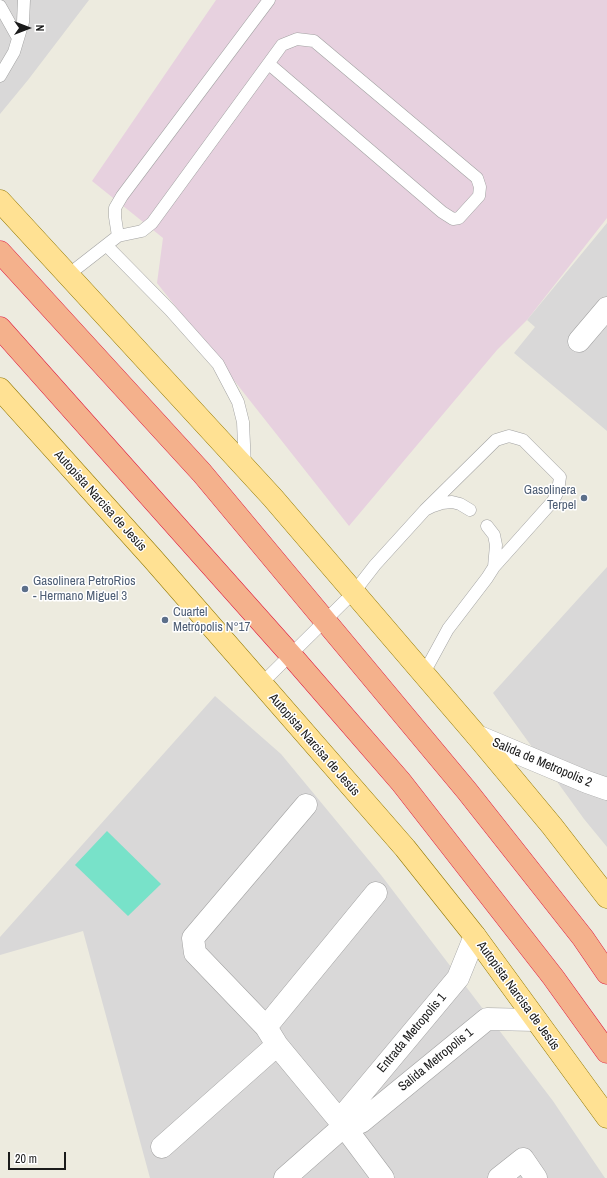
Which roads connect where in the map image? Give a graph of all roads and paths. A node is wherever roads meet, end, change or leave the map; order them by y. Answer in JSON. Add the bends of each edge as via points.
{"nodes":[{"id":1,"x":24,"y":0,"type":"edge"},
{"id":2,"x":269,"y":0,"type":"edge"},
{"id":3,"x":0,"y":6,"type":"edge"},
{"id":4,"x":18,"y":38,"type":"junction"},
{"id":5,"x":269,"y":64,"type":"junction"},
{"id":6,"x":0,"y":76,"type":"edge"},
{"id":7,"x":0,"y":201,"type":"edge"},
{"id":8,"x":118,"y":236,"type":"junction"},
{"id":9,"x":107,"y":246,"type":"junction"},
{"id":10,"x":0,"y":252,"type":"edge"},
{"id":11,"x":68,"y":275,"type":"junction"},
{"id":12,"x":607,"y":308,"type":"edge"},
{"id":13,"x":0,"y":328,"type":"edge"},
{"id":14,"x":579,"y":341,"type":"dead end"},
{"id":15,"x":0,"y":389,"type":"edge"},
{"id":16,"x":245,"y":468,"type":"junction"},
{"id":17,"x":425,"y":510,"type":"junction"},
{"id":18,"x":470,"y":510,"type":"dead end"},
{"id":19,"x":488,"y":526,"type":"dead end"},
{"id":20,"x":494,"y":567,"type":"junction"},
{"id":21,"x":354,"y":592,"type":"junction"},
{"id":22,"x":325,"y":620,"type":"junction"},
{"id":23,"x":290,"y":654,"type":"junction"},
{"id":24,"x":424,"y":673,"type":"junction"},
{"id":25,"x":260,"y":684,"type":"junction"},
{"id":26,"x":478,"y":736,"type":"junction"},
{"id":27,"x":607,"y":789,"type":"edge"},
{"id":28,"x":306,"y":805,"type":"dead end"},
{"id":29,"x":376,"y":893,"type":"dead end"},
{"id":30,"x":607,"y":897,"type":"edge"},
{"id":31,"x":475,"y":936,"type":"junction"},
{"id":32,"x":607,"y":973,"type":"edge"},
{"id":33,"x":536,"y":1020,"type":"junction"},
{"id":34,"x":272,"y":1036,"type":"junction"},
{"id":35,"x":607,"y":1052,"type":"edge"},
{"id":36,"x":607,"y":1117,"type":"edge"},
{"id":37,"x":344,"y":1126,"type":"junction"},
{"id":38,"x":162,"y":1146,"type":"dead end"},
{"id":39,"x":285,"y":1178,"type":"edge"},
{"id":40,"x":383,"y":1178,"type":"edge"},
{"id":41,"x":499,"y":1178,"type":"edge"},
{"id":42,"x":536,"y":1178,"type":"edge"}],
"edges":[{"from":1,"to":4,"type":"lane","via":[[23,22]]},
{"from":2,"to":8,"type":"lane","via":[[122,196],[115,208]]},
{"from":3,"to":4,"type":"lane"},
{"from":4,"to":6,"type":"lane","via":[[14,52]]},
{"from":5,"to":5,"type":"lane","via":[[282,45],[297,39],[314,41],[477,178],[479,196],[459,218],[453,219]]},
{"from":5,"to":8,"type":"lane","via":[[152,223],[142,231]]},
{"from":7,"to":11,"type":"main road"},
{"from":8,"to":9,"type":"lane"},
{"from":9,"to":11,"type":"lane"},
{"from":9,"to":16,"type":"lane","via":[[170,310],[218,364],[238,402],[243,422]]},
{"from":10,"to":22,"type":"highway","via":[[202,472]]},
{"from":11,"to":16,"type":"main road"},
{"from":12,"to":14,"type":"street"},
{"from":13,"to":23,"type":"highway"},
{"from":15,"to":25,"type":"main road","name":"Autopista Narcisa de Jesús","via":[[152,558]]},
{"from":16,"to":21,"type":"main road"},
{"from":17,"to":18,"type":"lane","via":[[452,502]]},
{"from":17,"to":20,"type":"lane","via":[[496,440],[509,436],[523,440],[560,477],[558,491],[553,501]]},
{"from":17,"to":21,"type":"lane"},
{"from":19,"to":20,"type":"lane","via":[[494,535],[496,545]]},
{"from":20,"to":24,"type":"lane","via":[[448,629]]},
{"from":21,"to":22,"type":"lane"},
{"from":21,"to":24,"type":"main road"},
{"from":22,"to":23,"type":"lane"},
{"from":22,"to":32,"type":"highway","via":[[466,791],[583,938]]},
{"from":23,"to":25,"type":"lane"},
{"from":23,"to":35,"type":"highway","via":[[401,782],[553,977]]},
{"from":24,"to":26,"type":"main road"},
{"from":25,"to":31,"type":"main road","name":"Autopista Narcisa de Jesús","via":[[405,848]]},
{"from":26,"to":27,"type":"street","name":"Salida de Metropolis 2"},
{"from":26,"to":30,"type":"main road"},
{"from":28,"to":34,"type":"street","via":[[194,938],[195,953]]},
{"from":29,"to":34,"type":"street"},
{"from":31,"to":33,"type":"main road","name":"Autopista Narcisa de Jesús"},
{"from":31,"to":37,"type":"street","name":"Entrada Metropolis 1","via":[[458,978],[347,1110]]},
{"from":33,"to":36,"type":"main road","name":"Autopista Narcisa de Jesús"},
{"from":33,"to":37,"type":"street","name":"Salida Metropolis 1","via":[[488,1019],[361,1122]]},
{"from":34,"to":37,"type":"street"},
{"from":34,"to":38,"type":"street"},
{"from":37,"to":39,"type":"street"},
{"from":37,"to":40,"type":"street"},
{"from":41,"to":42,"type":"street","via":[[523,1158]]}]}
